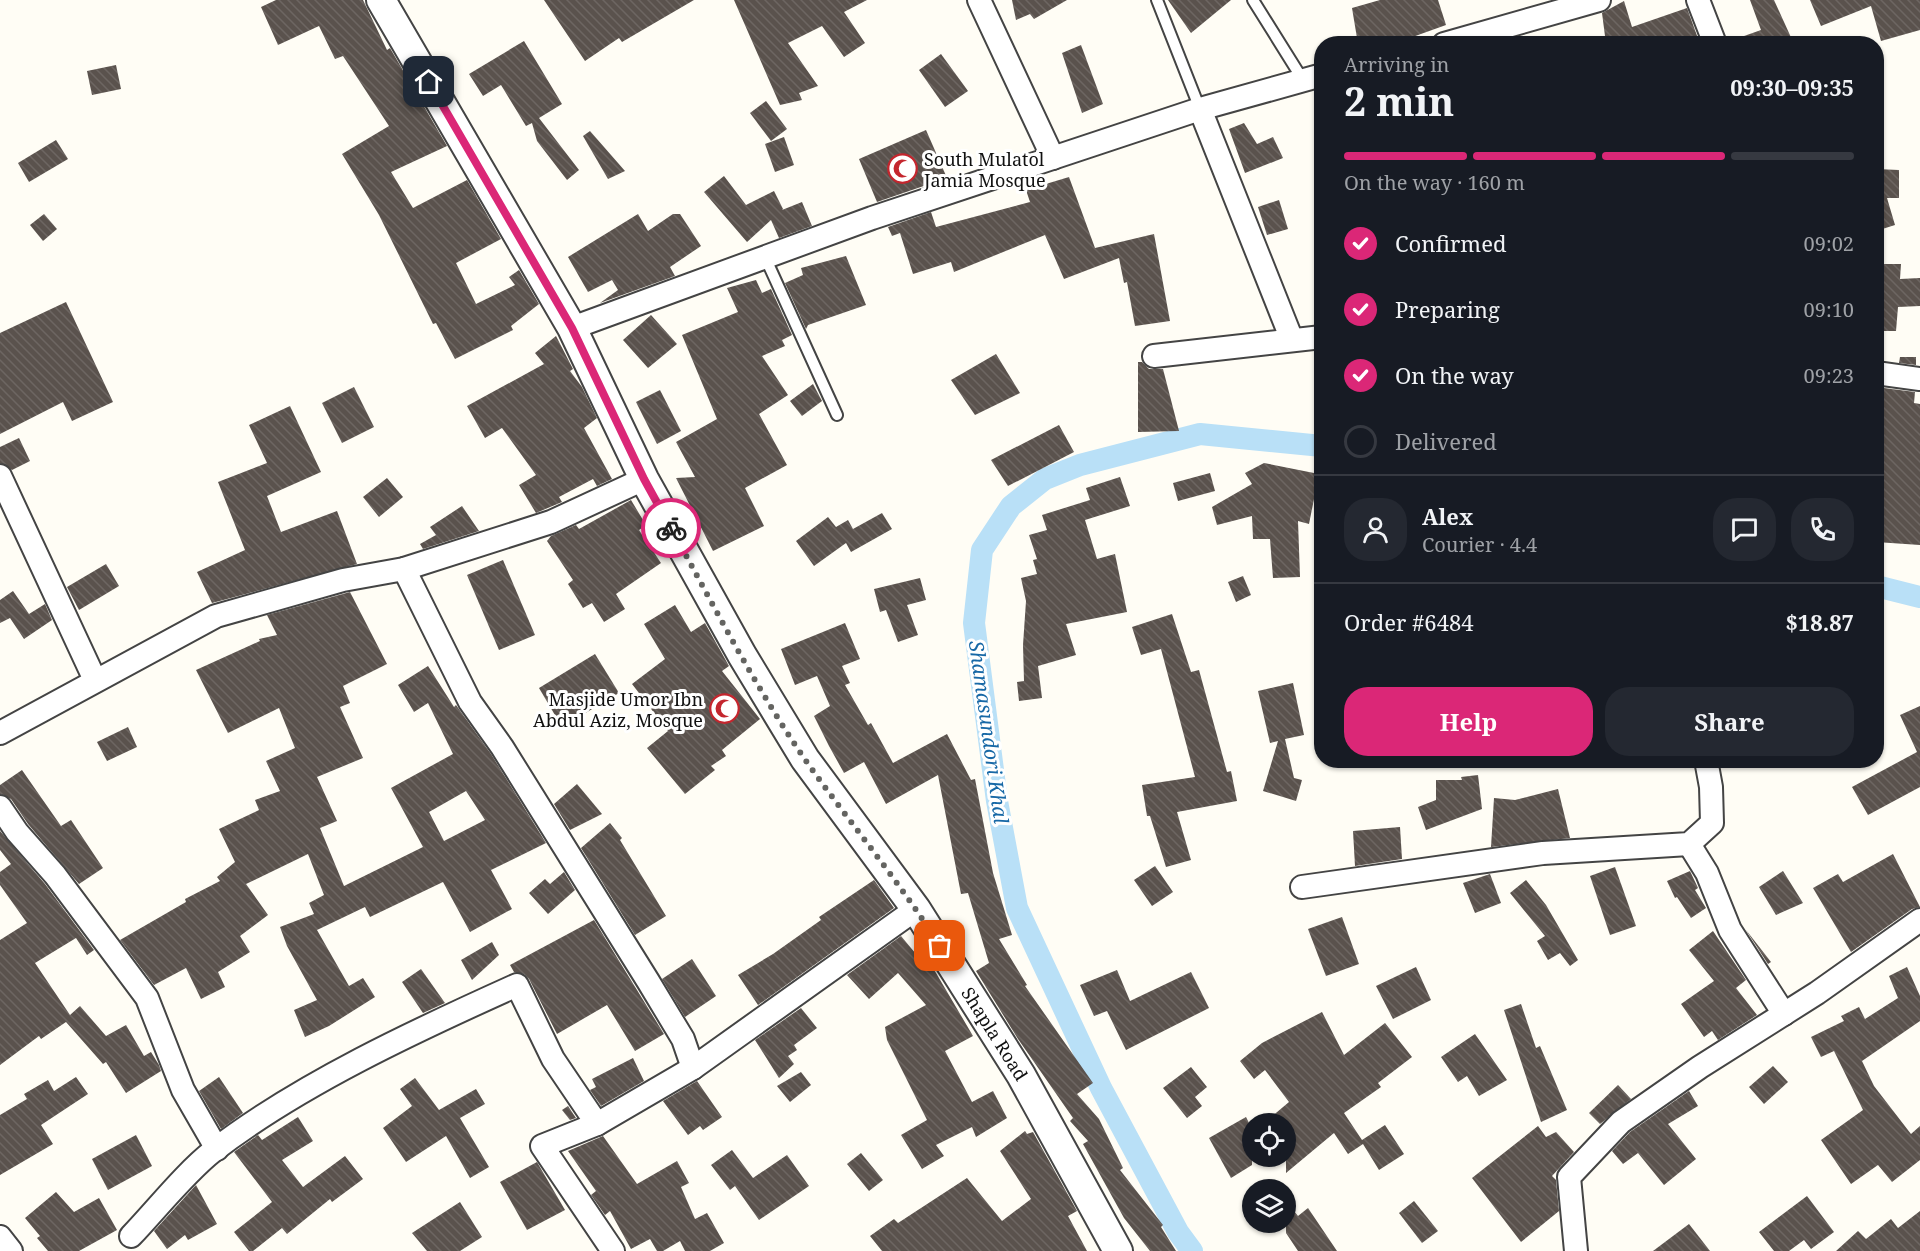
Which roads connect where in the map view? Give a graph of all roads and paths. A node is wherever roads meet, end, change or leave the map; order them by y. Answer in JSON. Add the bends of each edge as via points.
{"nodes":[{"id":1,"x":381,"y":0,"type":"edge"},
{"id":2,"x":979,"y":0,"type":"edge"},
{"id":3,"x":1157,"y":0,"type":"edge"},
{"id":4,"x":1253,"y":0,"type":"edge"},
{"id":5,"x":1599,"y":0,"type":"edge"},
{"id":6,"x":1698,"y":0,"type":"edge"},
{"id":7,"x":1472,"y":36,"type":"edge"},
{"id":8,"x":1712,"y":36,"type":"edge"},
{"id":9,"x":1312,"y":78,"type":"edge"},
{"id":10,"x":1200,"y":109,"type":"junction"},
{"id":11,"x":1053,"y":158,"type":"junction"},
{"id":12,"x":764,"y":256,"type":"junction"},
{"id":13,"x":572,"y":328,"type":"junction"},
{"id":14,"x":1314,"y":338,"type":"edge"},
{"id":15,"x":1292,"y":340,"type":"junction"},
{"id":16,"x":1154,"y":356,"type":"dead end"},
{"id":17,"x":1884,"y":374,"type":"edge"},
{"id":18,"x":1920,"y":379,"type":"edge"},
{"id":19,"x":837,"y":415,"type":"dead end"},
{"id":20,"x":0,"y":476,"type":"edge"},
{"id":21,"x":644,"y":479,"type":"junction"},
{"id":22,"x":404,"y":569,"type":"junction"},
{"id":23,"x":94,"y":680,"type":"junction"},
{"id":24,"x":0,"y":733,"type":"edge"},
{"id":25,"x":1707,"y":768,"type":"edge"},
{"id":26,"x":0,"y":807,"type":"edge"},
{"id":27,"x":1689,"y":844,"type":"junction"},
{"id":28,"x":1302,"y":887,"type":"dead end"},
{"id":29,"x":916,"y":909,"type":"junction"},
{"id":30,"x":1920,"y":920,"type":"edge"},
{"id":31,"x":1784,"y":1014,"type":"junction"},
{"id":32,"x":693,"y":1068,"type":"junction"},
{"id":33,"x":597,"y":1124,"type":"junction"},
{"id":34,"x":217,"y":1149,"type":"junction"},
{"id":35,"x":131,"y":1236,"type":"dead end"},
{"id":36,"x":0,"y":1237,"type":"edge"},
{"id":37,"x":11,"y":1251,"type":"edge"},
{"id":38,"x":614,"y":1251,"type":"edge"},
{"id":39,"x":1118,"y":1251,"type":"edge"},
{"id":40,"x":1576,"y":1251,"type":"edge"}],
"edges":[{"from":1,"to":13,"type":"street","name":"Shapla Road"},
{"from":2,"to":11,"type":"street"},
{"from":3,"to":10,"type":"lane"},
{"from":4,"to":9,"type":"lane"},
{"from":5,"to":7,"type":"street"},
{"from":6,"to":8,"type":"street"},
{"from":9,"to":10,"type":"street"},
{"from":10,"to":11,"type":"street"},
{"from":10,"to":15,"type":"street"},
{"from":11,"to":12,"type":"street"},
{"from":12,"to":13,"type":"street"},
{"from":12,"to":19,"type":"lane"},
{"from":13,"to":21,"type":"street","name":"Shapla Road"},
{"from":14,"to":15,"type":"street"},
{"from":15,"to":16,"type":"street"},
{"from":17,"to":18,"type":"street"},
{"from":20,"to":23,"type":"street"},
{"from":21,"to":22,"type":"street","via":[[550,522]]},
{"from":21,"to":29,"type":"street","name":"Shapla Road","via":[[742,655],[806,759]]},
{"from":22,"to":23,"type":"street","via":[[343,580],[216,616]]},
{"from":22,"to":32,"type":"street","via":[[470,702],[648,981],[683,1040]]},
{"from":23,"to":24,"type":"street"},
{"from":25,"to":27,"type":"street","via":[[1712,823]]},
{"from":26,"to":34,"type":"street","via":[[147,998],[183,1090]]},
{"from":27,"to":28,"type":"street","via":[[1543,853]]},
{"from":27,"to":31,"type":"street","via":[[1707,873],[1730,930]]},
{"from":29,"to":32,"type":"street"},
{"from":29,"to":39,"type":"street","name":"Shapla Road","via":[[1021,1075]]},
{"from":30,"to":31,"type":"street"},
{"from":31,"to":40,"type":"street","via":[[1621,1122],[1569,1177]]},
{"from":32,"to":33,"type":"street"},
{"from":33,"to":34,"type":"street","via":[[553,1059],[517,984],[443,1018],[294,1097]]},
{"from":33,"to":38,"type":"street","via":[[542,1146]]},
{"from":34,"to":35,"type":"street"},
{"from":36,"to":37,"type":"street"}]}
